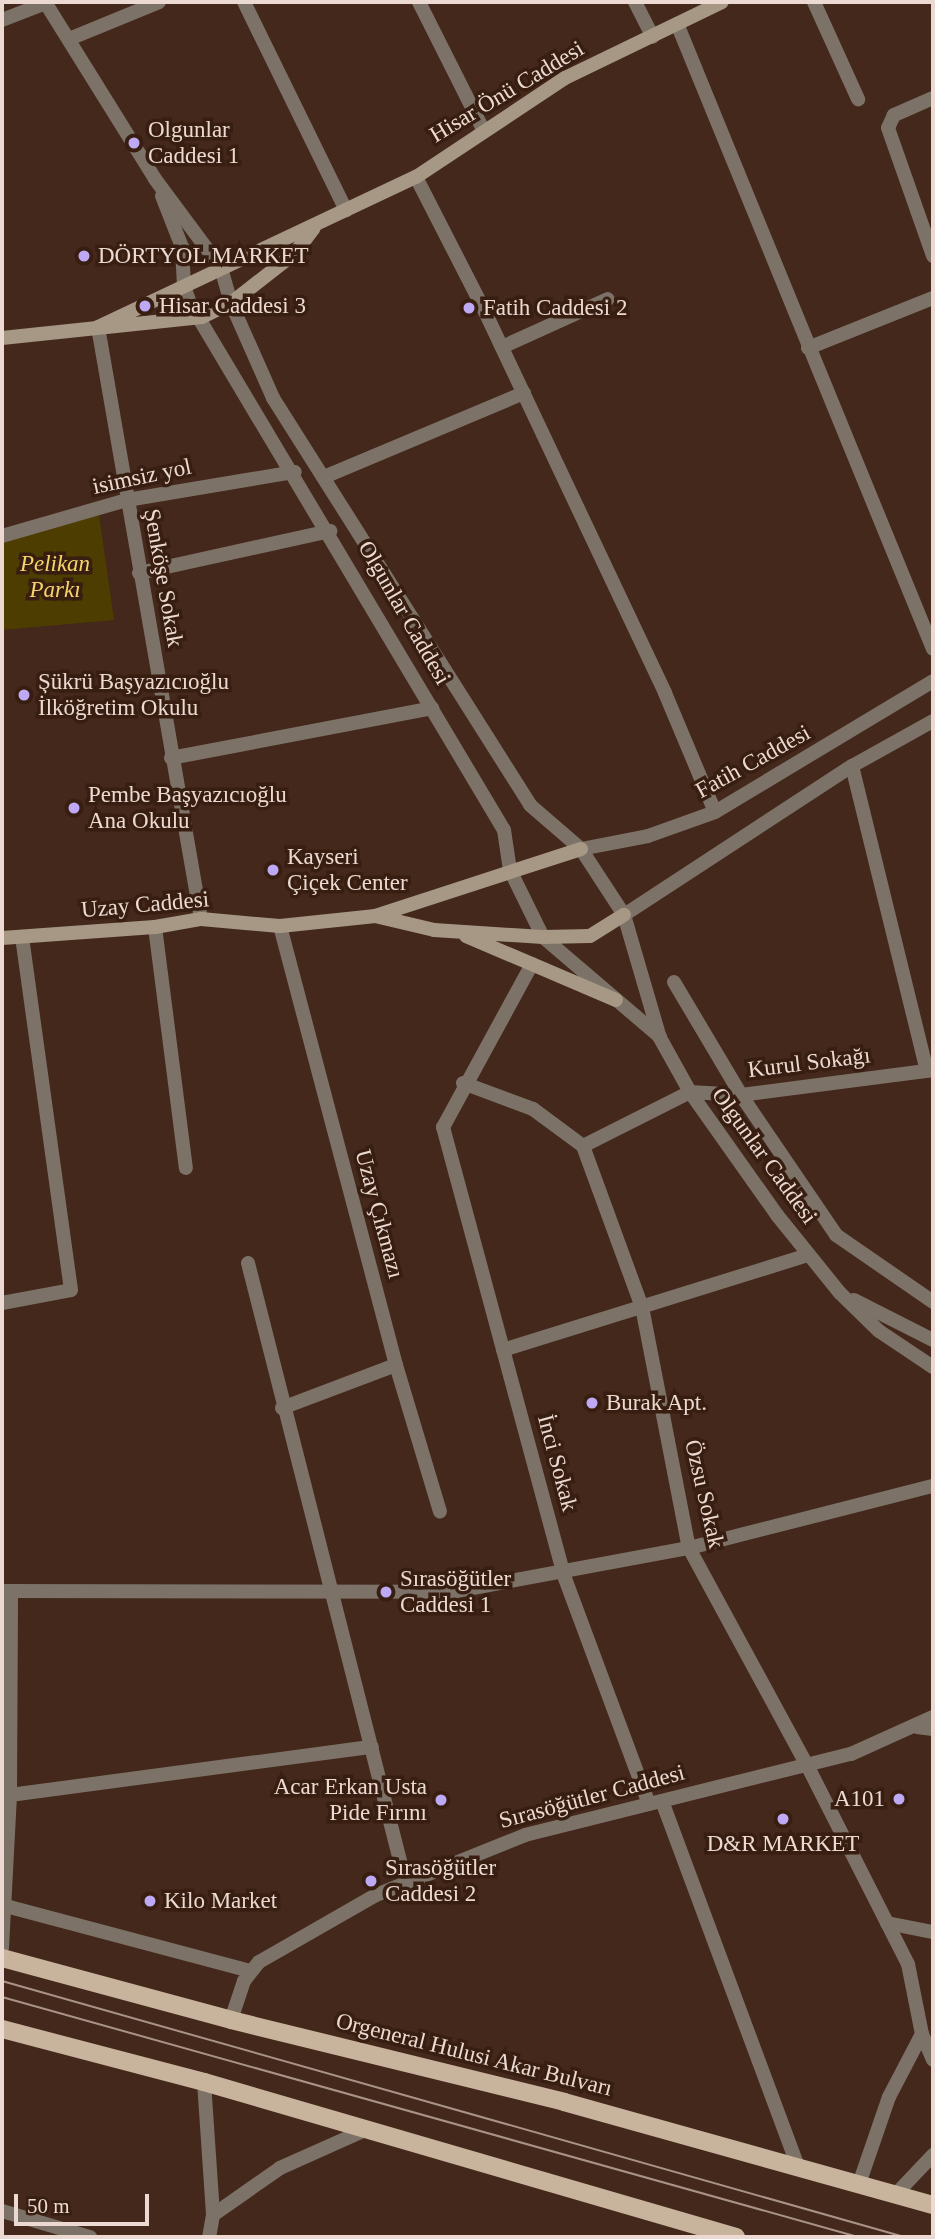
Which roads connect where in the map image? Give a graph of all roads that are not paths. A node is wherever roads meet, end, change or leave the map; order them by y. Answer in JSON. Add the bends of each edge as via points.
{"nodes":[{"id":1,"x":46,"y":2,"type":"edge"},
{"id":2,"x":159,"y":2,"type":"edge"},
{"id":3,"x":244,"y":2,"type":"edge"},
{"id":4,"x":419,"y":2,"type":"edge"},
{"id":5,"x":635,"y":2,"type":"edge"},
{"id":6,"x":722,"y":2,"type":"edge"},
{"id":7,"x":814,"y":2,"type":"edge"},
{"id":8,"x":2,"y":20,"type":"edge"},
{"id":9,"x":678,"y":26,"type":"junction"},
{"id":10,"x":653,"y":37,"type":"junction"},
{"id":11,"x":69,"y":38,"type":"junction"},
{"id":12,"x":933,"y":98,"type":"edge"},
{"id":13,"x":858,"y":99,"type":"dead end"},
{"id":14,"x":483,"y":129,"type":"junction"},
{"id":15,"x":416,"y":177,"type":"junction"},
{"id":16,"x":155,"y":179,"type":"junction"},
{"id":17,"x":346,"y":210,"type":"junction"},
{"id":18,"x":317,"y":224,"type":"junction"},
{"id":19,"x":933,"y":256,"type":"edge"},
{"id":20,"x":221,"y":268,"type":"junction"},
{"id":21,"x":184,"y":287,"type":"junction"},
{"id":22,"x":933,"y":298,"type":"edge"},
{"id":23,"x":608,"y":299,"type":"dead end"},
{"id":24,"x":231,"y":303,"type":"junction"},
{"id":25,"x":202,"y":317,"type":"junction"},
{"id":26,"x":98,"y":327,"type":"junction"},
{"id":27,"x":2,"y":338,"type":"edge"},
{"id":28,"x":502,"y":347,"type":"junction"},
{"id":29,"x":808,"y":348,"type":"junction"},
{"id":30,"x":524,"y":393,"type":"junction"},
{"id":31,"x":295,"y":472,"type":"junction"},
{"id":32,"x":324,"y":477,"type":"junction"},
{"id":33,"x":127,"y":500,"type":"junction"},
{"id":34,"x":330,"y":531,"type":"junction"},
{"id":35,"x":2,"y":536,"type":"edge"},
{"id":36,"x":139,"y":573,"type":"junction"},
{"id":37,"x":933,"y":649,"type":"edge"},
{"id":38,"x":933,"y":681,"type":"edge"},
{"id":39,"x":432,"y":708,"type":"junction"},
{"id":40,"x":933,"y":720,"type":"edge"},
{"id":41,"x":171,"y":758,"type":"junction"},
{"id":42,"x":852,"y":766,"type":"junction"},
{"id":43,"x":715,"y":812,"type":"junction"},
{"id":44,"x":581,"y":849,"type":"junction"},
{"id":45,"x":510,"y":870,"type":"junction"},
{"id":46,"x":624,"y":915,"type":"junction"},
{"id":47,"x":375,"y":916,"type":"junction"},
{"id":48,"x":201,"y":919,"type":"junction"},
{"id":49,"x":280,"y":926,"type":"junction"},
{"id":50,"x":155,"y":927,"type":"junction"},
{"id":51,"x":455,"y":931,"type":"junction"},
{"id":52,"x":543,"y":937,"type":"junction"},
{"id":53,"x":2,"y":938,"type":"edge"},
{"id":54,"x":22,"y":938,"type":"junction"},
{"id":55,"x":532,"y":964,"type":"junction"},
{"id":56,"x":674,"y":982,"type":"dead end"},
{"id":57,"x":616,"y":1000,"type":"junction"},
{"id":58,"x":660,"y":1038,"type":"junction"},
{"id":59,"x":930,"y":1070,"type":"edge"},
{"id":60,"x":463,"y":1083,"type":"junction"},
{"id":61,"x":690,"y":1092,"type":"junction"},
{"id":62,"x":741,"y":1095,"type":"junction"},
{"id":63,"x":583,"y":1146,"type":"junction"},
{"id":64,"x":186,"y":1168,"type":"dead end"},
{"id":65,"x":808,"y":1255,"type":"junction"},
{"id":66,"x":248,"y":1263,"type":"dead end"},
{"id":67,"x":840,"y":1293,"type":"junction"},
{"id":68,"x":933,"y":1302,"type":"edge"},
{"id":69,"x":2,"y":1303,"type":"edge"},
{"id":70,"x":642,"y":1307,"type":"junction"},
{"id":71,"x":933,"y":1340,"type":"edge"},
{"id":72,"x":503,"y":1350,"type":"junction"},
{"id":73,"x":396,"y":1365,"type":"junction"},
{"id":74,"x":933,"y":1367,"type":"edge"},
{"id":75,"x":282,"y":1408,"type":"junction"},
{"id":76,"x":933,"y":1486,"type":"edge"},
{"id":77,"x":440,"y":1512,"type":"dead end"},
{"id":78,"x":689,"y":1548,"type":"junction"},
{"id":79,"x":563,"y":1573,"type":"junction"},
{"id":80,"x":6,"y":1591,"type":"edge"},
{"id":81,"x":333,"y":1592,"type":"junction"},
{"id":82,"x":933,"y":1717,"type":"edge"},
{"id":83,"x":917,"y":1727,"type":"junction"},
{"id":84,"x":933,"y":1729,"type":"edge"},
{"id":85,"x":372,"y":1747,"type":"junction"},
{"id":86,"x":807,"y":1765,"type":"junction"},
{"id":87,"x":10,"y":1795,"type":"junction"},
{"id":88,"x":655,"y":1802,"type":"junction"},
{"id":89,"x":406,"y":1884,"type":"junction"},
{"id":90,"x":4,"y":1905,"type":"edge"},
{"id":91,"x":887,"y":1923,"type":"junction"},
{"id":92,"x":933,"y":1932,"type":"edge"},
{"id":93,"x":2,"y":1948,"type":"edge"},
{"id":94,"x":2,"y":1958,"type":"edge"},
{"id":95,"x":250,"y":1971,"type":"junction"},
{"id":96,"x":231,"y":2020,"type":"junction"},
{"id":97,"x":2,"y":2029,"type":"edge"},
{"id":98,"x":922,"y":2034,"type":"junction"},
{"id":99,"x":933,"y":2060,"type":"edge"},
{"id":100,"x":204,"y":2082,"type":"junction"},
{"id":101,"x":365,"y":2130,"type":"junction"},
{"id":102,"x":933,"y":2155,"type":"edge"},
{"id":103,"x":798,"y":2167,"type":"junction"},
{"id":104,"x":859,"y":2184,"type":"junction"},
{"id":105,"x":896,"y":2194,"type":"junction"},
{"id":106,"x":933,"y":2204,"type":"edge"},
{"id":107,"x":2,"y":2211,"type":"edge"},
{"id":108,"x":213,"y":2215,"type":"junction"},
{"id":109,"x":89,"y":2237,"type":"edge"},
{"id":110,"x":209,"y":2237,"type":"edge"},
{"id":111,"x":736,"y":2237,"type":"edge"}],
"edges":[{"from":1,"to":8,"type":"street"},
{"from":1,"to":11,"type":"street","name":"Olgunlar Caddesi"},
{"from":2,"to":11,"type":"street"},
{"from":3,"to":17,"type":"street"},
{"from":4,"to":14,"type":"street"},
{"from":5,"to":10,"type":"street"},
{"from":6,"to":9,"type":"main road","name":"Hisar Önü Caddesi"},
{"from":7,"to":13,"type":"street"},
{"from":9,"to":10,"type":"main road","name":"Hisar Önü Caddesi"},
{"from":9,"to":29,"type":"street"},
{"from":10,"to":14,"type":"main road","name":"Hisar Önü Caddesi","via":[[565,78]]},
{"from":11,"to":16,"type":"street","name":"Olgunlar Caddesi"},
{"from":12,"to":19,"type":"street","via":[[898,113],[888,128]]},
{"from":14,"to":15,"type":"main road","name":"Hisar Önü Caddesi"},
{"from":15,"to":17,"type":"main road","name":"Hisar Önü Caddesi"},
{"from":15,"to":28,"type":"street"},
{"from":16,"to":20,"type":"street","name":"Olgunlar Caddesi"},
{"from":16,"to":21,"type":"street","name":"Olgunlar Caddesi","via":[[182,247]]},
{"from":17,"to":18,"type":"main road","name":"Hisar Önü Caddesi"},
{"from":18,"to":20,"type":"main road","name":"Hisar Önü Caddesi"},
{"from":18,"to":24,"type":"main road","name":"Hisar Önü Caddesi","via":[[295,253]]},
{"from":20,"to":21,"type":"main road","name":"Hisar Önü Caddesi"},
{"from":20,"to":24,"type":"street","name":"Olgunlar Caddesi"},
{"from":21,"to":25,"type":"street","name":"Olgunlar Caddesi"},
{"from":21,"to":26,"type":"main road","name":"Hisar Önü Caddesi"},
{"from":22,"to":29,"type":"street"},
{"from":23,"to":28,"type":"street"},
{"from":24,"to":25,"type":"main road","name":"Hisar Önü Caddesi"},
{"from":24,"to":32,"type":"street","name":"Olgunlar Caddesi","via":[[273,398]]},
{"from":25,"to":26,"type":"main road","name":"Hisar Önü Caddesi"},
{"from":25,"to":31,"type":"street","name":"Olgunlar Caddesi"},
{"from":26,"to":27,"type":"main road","name":"Hisar Önü Caddesi"},
{"from":26,"to":33,"type":"street","name":"Şenköşe Sokak"},
{"from":28,"to":30,"type":"street"},
{"from":29,"to":37,"type":"street"},
{"from":30,"to":32,"type":"street"},
{"from":30,"to":43,"type":"street","via":[[665,693]]},
{"from":31,"to":33,"type":"street","name":"isimsiz yol"},
{"from":31,"to":34,"type":"street","name":"Olgunlar Caddesi"},
{"from":32,"to":44,"type":"street","name":"Olgunlar Caddesi","via":[[530,805]]},
{"from":33,"to":35,"type":"street","name":"isimsiz yol"},
{"from":33,"to":36,"type":"street","name":"Şenköşe Sokak"},
{"from":34,"to":36,"type":"street"},
{"from":34,"to":39,"type":"street","name":"Olgunlar Caddesi"},
{"from":36,"to":41,"type":"street","name":"Şenköşe Sokak"},
{"from":38,"to":43,"type":"street","name":"Fatih Caddesi"},
{"from":39,"to":41,"type":"street"},
{"from":39,"to":45,"type":"street","name":"Olgunlar Caddesi","via":[[504,830]]},
{"from":40,"to":42,"type":"street"},
{"from":41,"to":48,"type":"street","name":"Şenköşe Sokak"},
{"from":42,"to":46,"type":"street"},
{"from":42,"to":59,"type":"street"},
{"from":43,"to":44,"type":"street","name":"Fatih Caddesi","via":[[648,836]]},
{"from":44,"to":45,"type":"main road","name":"Uzay Caddesi"},
{"from":44,"to":46,"type":"street","name":"Olgunlar Caddesi"},
{"from":45,"to":47,"type":"main road","name":"Uzay Caddesi"},
{"from":45,"to":52,"type":"street","name":"Olgunlar Caddesi"},
{"from":46,"to":52,"type":"main road","name":"Uzay Caddesi","via":[[590,936]]},
{"from":46,"to":58,"type":"street","name":"Olgunlar Caddesi"},
{"from":47,"to":49,"type":"main road","name":"Uzay Caddesi"},
{"from":47,"to":51,"type":"main road","name":"Uzay Caddesi"},
{"from":48,"to":49,"type":"main road","name":"Uzay Caddesi"},
{"from":48,"to":50,"type":"main road","name":"Uzay Caddesi"},
{"from":49,"to":73,"type":"street","name":"Uzay Çıkmazı"},
{"from":50,"to":54,"type":"main road","name":"Uzay Caddesi"},
{"from":50,"to":64,"type":"street"},
{"from":51,"to":52,"type":"main road","name":"Uzay Caddesi"},
{"from":51,"to":55,"type":"main road"},
{"from":52,"to":57,"type":"street","name":"Olgunlar Caddesi"},
{"from":53,"to":54,"type":"main road","name":"Uzay Caddesi"},
{"from":54,"to":69,"type":"street","via":[[71,1290]]},
{"from":55,"to":57,"type":"main road"},
{"from":55,"to":60,"type":"street"},
{"from":56,"to":62,"type":"street"},
{"from":57,"to":58,"type":"street","name":"Olgunlar Caddesi"},
{"from":58,"to":61,"type":"street","name":"Olgunlar Caddesi"},
{"from":59,"to":62,"type":"street","name":"Kurul Sokağı"},
{"from":60,"to":63,"type":"street","via":[[533,1109]]},
{"from":60,"to":72,"type":"street","name":"İnci Sokak","via":[[443,1127]]},
{"from":61,"to":62,"type":"street","name":"Kurul Sokağı"},
{"from":61,"to":63,"type":"street"},
{"from":61,"to":65,"type":"street","name":"Olgunlar Caddesi"},
{"from":62,"to":68,"type":"street","via":[[836,1235]]},
{"from":63,"to":70,"type":"street","name":"Özsu Sokak"},
{"from":65,"to":67,"type":"street","name":"Olgunlar Caddesi"},
{"from":65,"to":70,"type":"street"},
{"from":66,"to":75,"type":"street"},
{"from":67,"to":71,"type":"street"},
{"from":67,"to":74,"type":"street","name":"Olgunlar Caddesi","via":[[889,1339]]},
{"from":70,"to":72,"type":"street"},
{"from":70,"to":78,"type":"street","name":"Özsu Sokak"},
{"from":72,"to":79,"type":"street","name":"İnci Sokak"},
{"from":73,"to":75,"type":"street"},
{"from":73,"to":77,"type":"street","name":"Uzay Çıkmazı"},
{"from":75,"to":81,"type":"street"},
{"from":76,"to":78,"type":"street"},
{"from":78,"to":79,"type":"street"},
{"from":78,"to":86,"type":"street","name":"Özsu Sokak"},
{"from":79,"to":81,"type":"street","via":[[451,1592]]},
{"from":79,"to":88,"type":"street","name":"İnci Sokak"},
{"from":80,"to":81,"type":"street"},
{"from":80,"to":87,"type":"street"},
{"from":81,"to":85,"type":"street"},
{"from":82,"to":83,"type":"street","name":"Sırasöğütler Caddesi"},
{"from":83,"to":84,"type":"street"},
{"from":83,"to":86,"type":"street","name":"Sırasöğütler Caddesi","via":[[877,1746]]},
{"from":85,"to":87,"type":"street"},
{"from":85,"to":89,"type":"street"},
{"from":86,"to":88,"type":"street","name":"Sırasöğütler Caddesi"},
{"from":86,"to":91,"type":"street","name":"Özsu Sokak"},
{"from":87,"to":90,"type":"street"},
{"from":88,"to":89,"type":"street","name":"Sırasöğütler Caddesi","via":[[525,1835]]},
{"from":88,"to":103,"type":"street","name":"İnci Sokak"},
{"from":89,"to":95,"type":"street","name":"Sırasöğütler Caddesi","via":[[270,1953]]},
{"from":90,"to":93,"type":"street"},
{"from":90,"to":95,"type":"street"},
{"from":91,"to":92,"type":"street"},
{"from":91,"to":98,"type":"street","name":"Özsu Sokak","via":[[908,1964]]},
{"from":94,"to":96,"type":"main road","name":"Orgeneral Hulusi Akar Bulvarı"},
{"from":95,"to":96,"type":"street"},
{"from":96,"to":103,"type":"main road","name":"Orgeneral Hulusi Akar Bulvarı","via":[[564,2102]]},
{"from":97,"to":100,"type":"main road"},
{"from":98,"to":99,"type":"street","name":"Özsu Sokak"},
{"from":98,"to":104,"type":"street","via":[[889,2097]]},
{"from":100,"to":101,"type":"main road"},
{"from":100,"to":108,"type":"street"},
{"from":101,"to":108,"type":"street","via":[[280,2168]]},
{"from":101,"to":111,"type":"main road"},
{"from":102,"to":105,"type":"street"},
{"from":103,"to":104,"type":"main road","name":"Orgeneral Hulusi Akar Bulvarı"},
{"from":104,"to":105,"type":"main road","name":"Orgeneral Hulusi Akar Bulvarı"},
{"from":105,"to":106,"type":"main road","name":"Orgeneral Hulusi Akar Bulvarı"},
{"from":107,"to":109,"type":"street"},
{"from":108,"to":110,"type":"street"}]}
